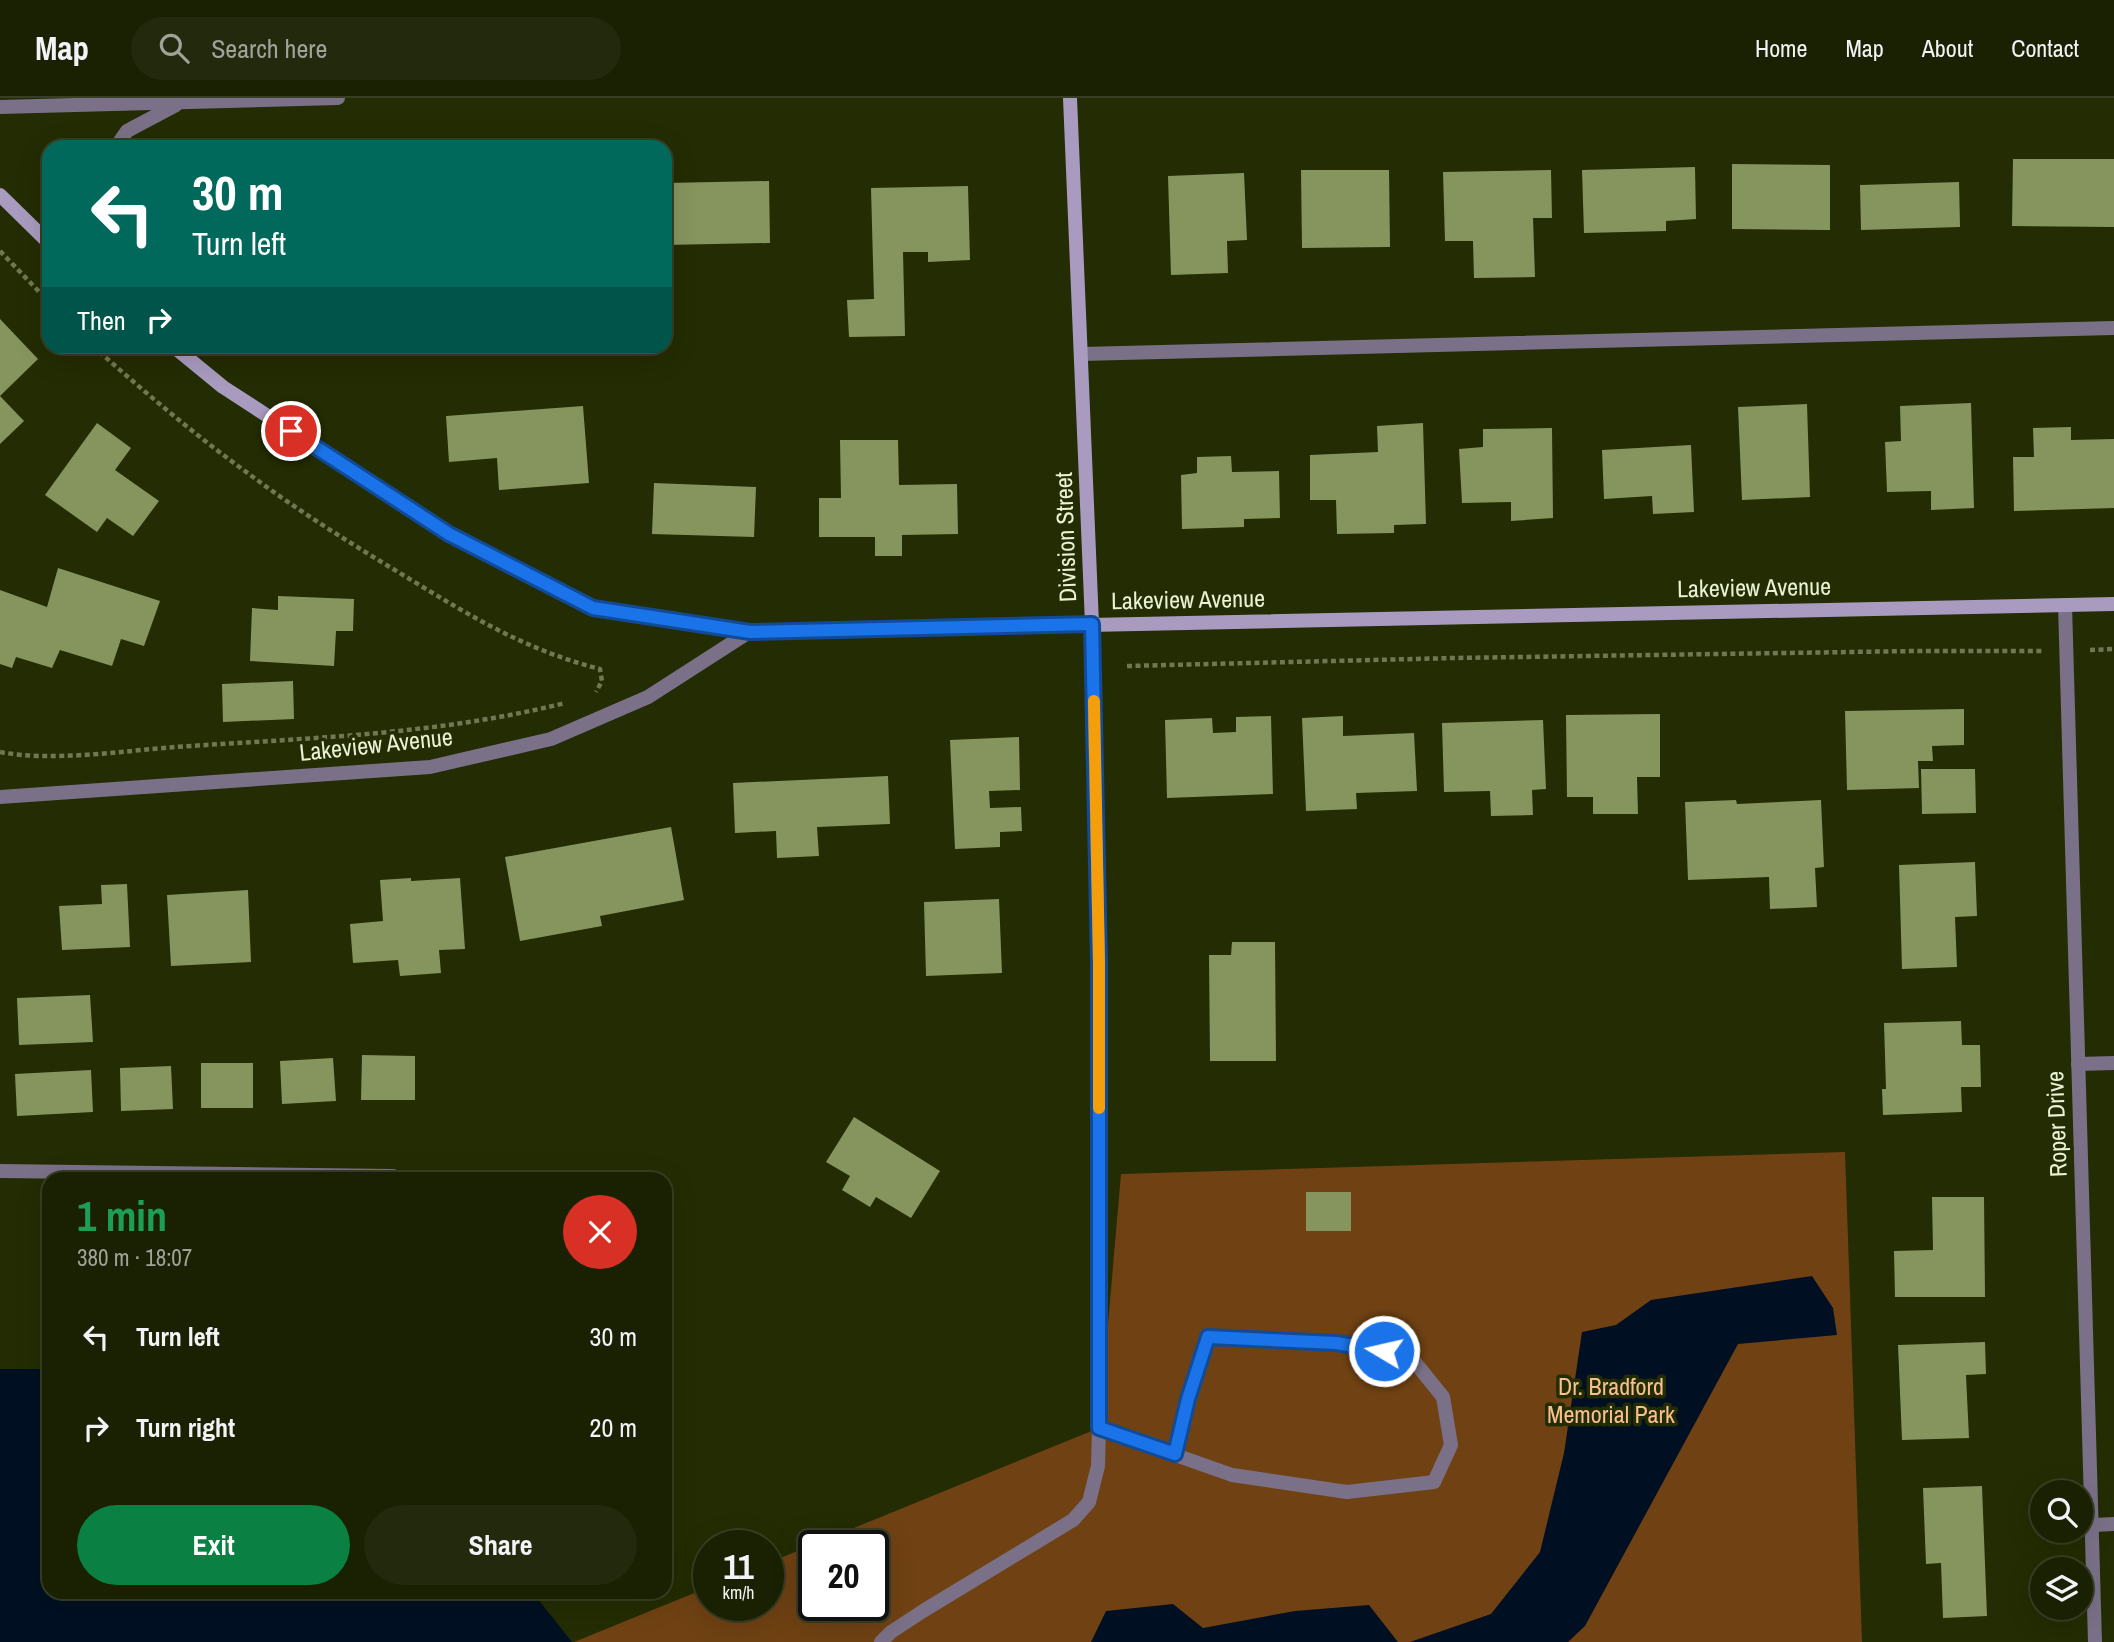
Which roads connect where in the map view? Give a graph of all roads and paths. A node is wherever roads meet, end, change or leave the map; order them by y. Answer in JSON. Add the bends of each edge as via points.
{"nodes":[{"id":1,"x":338,"y":98,"type":"edge"},
{"id":2,"x":1070,"y":98,"type":"edge"},
{"id":3,"x":180,"y":102,"type":"junction"},
{"id":4,"x":0,"y":107,"type":"edge"},
{"id":5,"x":121,"y":140,"type":"edge"},
{"id":6,"x":0,"y":195,"type":"edge"},
{"id":7,"x":42,"y":236,"type":"edge"},
{"id":8,"x":0,"y":251,"type":"edge"},
{"id":9,"x":42,"y":295,"type":"edge"},
{"id":10,"x":2114,"y":328,"type":"edge"},
{"id":11,"x":102,"y":354,"type":"edge"},
{"id":12,"x":183,"y":354,"type":"edge"},
{"id":13,"x":1081,"y":354,"type":"junction"},
{"id":14,"x":2114,"y":604,"type":"edge"},
{"id":15,"x":2065,"y":605,"type":"junction"},
{"id":16,"x":1092,"y":624,"type":"junction"},
{"id":17,"x":750,"y":632,"type":"junction"},
{"id":18,"x":2114,"y":649,"type":"edge"},
{"id":19,"x":2066,"y":651,"type":"junction"},
{"id":20,"x":1127,"y":666,"type":"dead end"},
{"id":21,"x":586,"y":696,"type":"dead end"},
{"id":22,"x":576,"y":700,"type":"dead end"},
{"id":23,"x":0,"y":752,"type":"edge"},
{"id":24,"x":0,"y":797,"type":"edge"},
{"id":25,"x":2114,"y":1063,"type":"edge"},
{"id":26,"x":2078,"y":1064,"type":"junction"},
{"id":27,"x":0,"y":1171,"type":"edge"},
{"id":28,"x":79,"y":1172,"type":"edge"},
{"id":29,"x":1099,"y":1428,"type":"junction"},
{"id":30,"x":1175,"y":1454,"type":"junction"},
{"id":31,"x":2092,"y":1480,"type":"edge"},
{"id":32,"x":2114,"y":1524,"type":"edge"},
{"id":33,"x":2093,"y":1525,"type":"joint"},
{"id":34,"x":881,"y":1642,"type":"edge"},
{"id":35,"x":2095,"y":1642,"type":"edge"}],
"edges":[{"from":1,"to":3,"type":"street"},
{"from":2,"to":13,"type":"street","name":"Division Street"},
{"from":3,"to":4,"type":"street"},
{"from":3,"to":5,"type":"street","via":[[127,131]]},
{"from":6,"to":7,"type":"street"},
{"from":8,"to":9,"type":"path"},
{"from":10,"to":13,"type":"street"},
{"from":11,"to":21,"type":"path","via":[[249,475],[370,555],[494,630],[569,662],[600,669],[602,681]]},
{"from":12,"to":17,"type":"street","via":[[223,387],[449,534],[593,608]]},
{"from":13,"to":16,"type":"street","name":"Division Street"},
{"from":14,"to":15,"type":"street","name":"Lakeview Avenue"},
{"from":15,"to":16,"type":"street","name":"Lakeview Avenue"},
{"from":15,"to":19,"type":"street","name":"Roper Drive"},
{"from":16,"to":17,"type":"street","name":"Lakeview Avenue"},
{"from":16,"to":29,"type":"street","name":"Division Street","via":[[1099,963]]},
{"from":17,"to":24,"type":"street","name":"Lakeview Avenue","via":[[648,697],[551,739],[430,768]]},
{"from":18,"to":19,"type":"path"},
{"from":19,"to":20,"type":"path"},
{"from":19,"to":26,"type":"street","name":"Roper Drive"},
{"from":22,"to":23,"type":"path","via":[[442,727],[61,755]]},
{"from":25,"to":26,"type":"street"},
{"from":26,"to":31,"type":"street","name":"Roper Drive"},
{"from":27,"to":28,"type":"street"},
{"from":29,"to":30,"type":"street"},
{"from":29,"to":34,"type":"street","name":"Division Street","via":[[1098,1466],[1088,1502],[1073,1520]]},
{"from":30,"to":30,"type":"street","via":[[1208,1337],[1336,1343],[1409,1355],[1443,1397],[1451,1446],[1434,1482],[1347,1492],[1232,1475]]},
{"from":32,"to":33,"type":"street"},
{"from":33,"to":35,"type":"street","name":"Roper Drive"}]}
